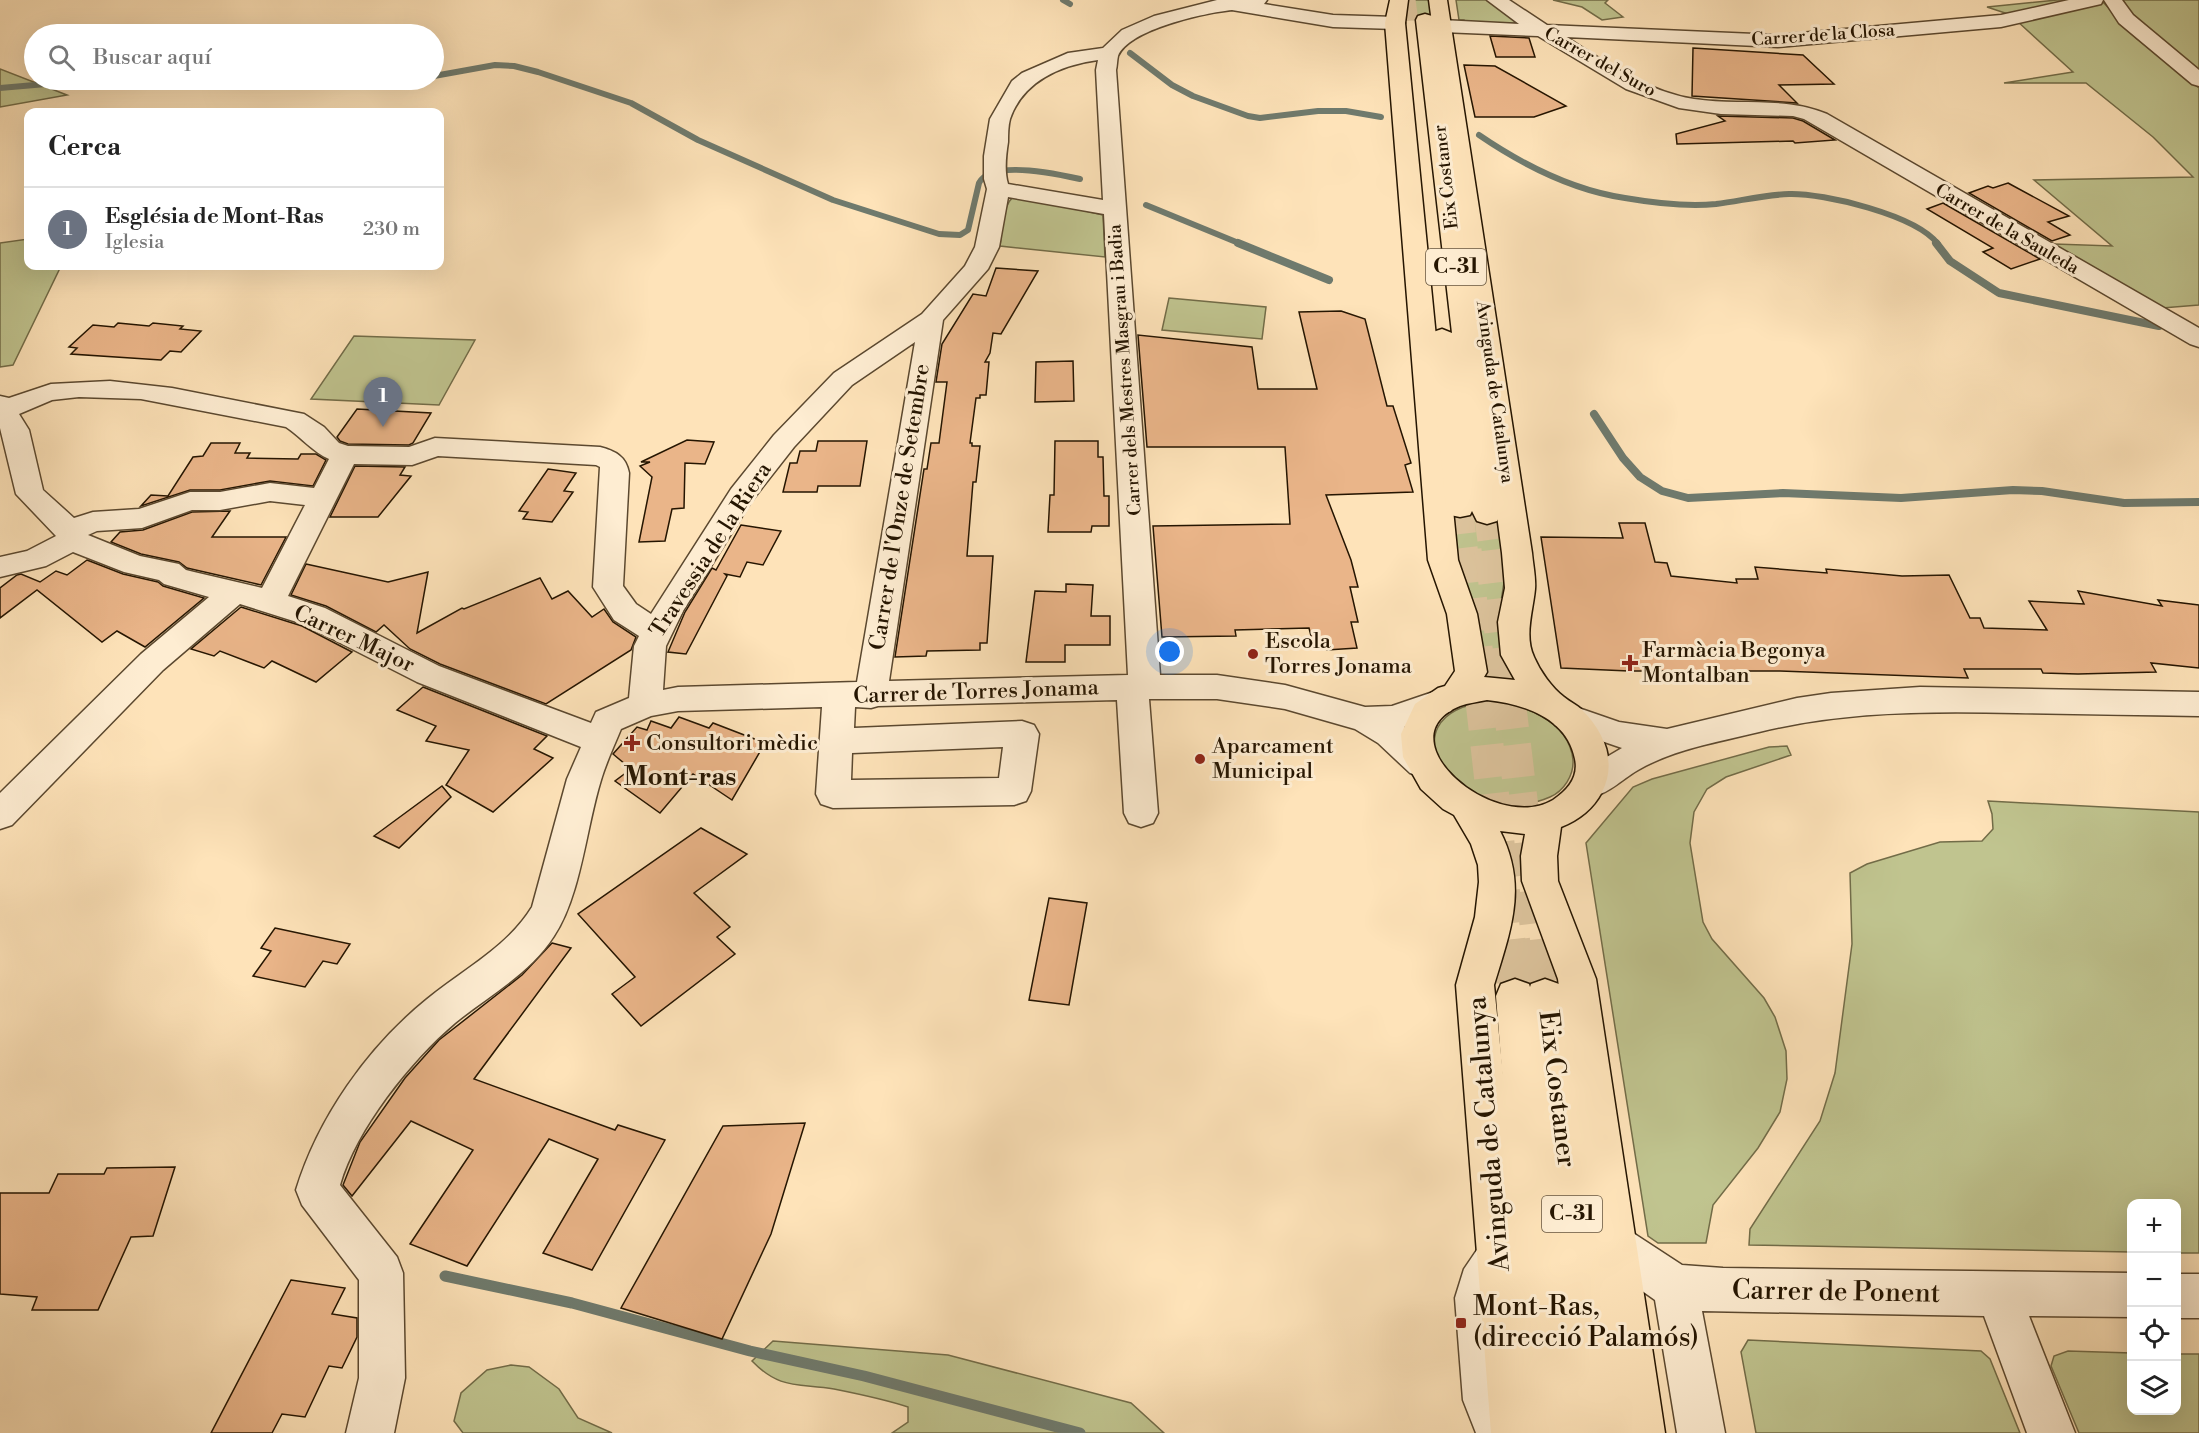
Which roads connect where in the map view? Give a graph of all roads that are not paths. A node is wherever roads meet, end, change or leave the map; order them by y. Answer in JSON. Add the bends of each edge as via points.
{"nodes":[{"id":1,"x":1258,"y":0,"type":"edge"},
{"id":2,"x":1496,"y":0,"type":"edge"},
{"id":3,"x":2094,"y":0,"type":"edge"},
{"id":4,"x":2113,"y":0,"type":"edge"},
{"id":5,"x":1232,"y":5,"type":"junction"},
{"id":6,"x":1418,"y":15,"type":"edge"},
{"id":7,"x":1541,"y":29,"type":"junction"},
{"id":8,"x":1109,"y":53,"type":"junction"},
{"id":9,"x":2199,"y":80,"type":"edge"},
{"id":10,"x":1817,"y":116,"type":"joint"},
{"id":11,"x":996,"y":178,"type":"junction"},
{"id":12,"x":1115,"y":210,"type":"junction"},
{"id":13,"x":931,"y":319,"type":"junction"},
{"id":14,"x":2199,"y":339,"type":"edge"},
{"id":15,"x":896,"y":342,"type":"junction"},
{"id":16,"x":925,"y":354,"type":"junction"},
{"id":17,"x":2,"y":407,"type":"edge"},
{"id":18,"x":345,"y":455,"type":"junction"},
{"id":19,"x":322,"y":498,"type":"junction"},
{"id":20,"x":1460,"y":508,"type":"tunnel mouth"},
{"id":21,"x":1487,"y":514,"type":"tunnel mouth"},
{"id":22,"x":71,"y":536,"type":"junction"},
{"id":23,"x":0,"y":567,"type":"edge"},
{"id":24,"x":235,"y":592,"type":"junction"},
{"id":25,"x":270,"y":602,"type":"junction"},
{"id":26,"x":657,"y":633,"type":"junction"},
{"id":27,"x":1139,"y":687,"type":"junction"},
{"id":28,"x":855,"y":696,"type":"junction"},
{"id":29,"x":1448,"y":697,"type":"junction"},
{"id":30,"x":645,"y":705,"type":"junction"},
{"id":31,"x":2197,"y":707,"type":"edge"},
{"id":32,"x":1558,"y":710,"type":"junction"},
{"id":33,"x":1365,"y":719,"type":"junction"},
{"id":34,"x":599,"y":740,"type":"junction"},
{"id":35,"x":837,"y":741,"type":"junction"},
{"id":36,"x":1667,"y":741,"type":"junction"},
{"id":37,"x":1422,"y":764,"type":"junction"},
{"id":38,"x":1590,"y":784,"type":"junction"},
{"id":39,"x":1468,"y":808,"type":"junction"},
{"id":40,"x":1141,"y":813,"type":"dead end"},
{"id":41,"x":0,"y":816,"type":"edge"},
{"id":42,"x":1545,"y":818,"type":"junction"},
{"id":43,"x":1615,"y":1246,"type":"junction"},
{"id":44,"x":1499,"y":1257,"type":"junction"},
{"id":45,"x":1675,"y":1287,"type":"junction"},
{"id":46,"x":1998,"y":1294,"type":"junction"},
{"id":47,"x":2127,"y":1295,"type":"edge"},
{"id":48,"x":2181,"y":1296,"type":"edge"},
{"id":49,"x":2199,"y":1296,"type":"edge"},
{"id":50,"x":1623,"y":1300,"type":"junction"},
{"id":51,"x":370,"y":1433,"type":"edge"},
{"id":52,"x":1504,"y":1433,"type":"edge"},
{"id":53,"x":1515,"y":1433,"type":"edge"},
{"id":54,"x":1555,"y":1433,"type":"edge"},
{"id":55,"x":1597,"y":1433,"type":"edge"},
{"id":56,"x":1641,"y":1433,"type":"edge"},
{"id":57,"x":1652,"y":1433,"type":"edge"},
{"id":58,"x":1701,"y":1433,"type":"edge"},
{"id":59,"x":2051,"y":1433,"type":"edge"}],
"edges":[{"from":1,"to":5,"type":"street"},
{"from":2,"to":7,"type":"street","name":"Carrer del Suro"},
{"from":3,"to":7,"type":"street","name":"Carrer de la Closa","via":[[2001,21],[1778,41]]},
{"from":4,"to":9,"type":"street","via":[[2126,19]]},
{"from":5,"to":6,"type":"street","name":"Carrer de la Closa","via":[[1333,21]]},
{"from":5,"to":8,"type":"street","via":[[1145,26],[1129,34]]},
{"from":6,"to":7,"type":"street","name":"Carrer de la Closa"},
{"from":6,"to":20,"type":"main road","name":"Eix Costaner","number":"C-31"},
{"from":6,"to":21,"type":"main road","name":"Eix Costaner","number":"C-31"},
{"from":6,"to":29,"type":"main road","via":[[1443,560],[1462,614],[1472,672]]},
{"from":6,"to":32,"type":"main road","name":"Avinguda de Catalunya","via":[[1517,554],[1517,655],[1534,685]]},
{"from":7,"to":10,"type":"street","name":"Carrer del Suro","via":[[1611,72],[1662,97],[1700,105],[1792,110]]},
{"from":8,"to":11,"type":"street","name":"Travessia de la Riera","via":[[1075,57],[1029,77],[1019,86],[1000,119]]},
{"from":8,"to":12,"type":"street","name":"Carrer dels Mestres Masgrau i Badia","via":[[1106,70]]},
{"from":10,"to":14,"type":"street","name":"Carrer de la Sauleda"},
{"from":11,"to":12,"type":"street"},
{"from":11,"to":13,"type":"street","name":"Travessia de la Riera","via":[[987,247],[976,269]]},
{"from":12,"to":27,"type":"street","name":"Carrer dels Mestres Masgrau i Badia"},
{"from":13,"to":15,"type":"street","name":"Travessia de la Riera"},
{"from":13,"to":16,"type":"street","name":"Carrer de l'Onze de Setembre"},
{"from":15,"to":16,"type":"street"},
{"from":15,"to":26,"type":"street","name":"Travessia de la Riera","via":[[843,380],[784,441],[741,496]]},
{"from":16,"to":28,"type":"street","name":"Carrer de l'Onze de Setembre"},
{"from":17,"to":18,"type":"street","via":[[48,393],[99,388],[135,391],[294,420],[329,449]]},
{"from":17,"to":22,"type":"street","name":"Carrer Major","via":[[15,430],[30,494]]},
{"from":18,"to":19,"type":"street"},
{"from":18,"to":26,"type":"street","via":[[412,456],[435,447],[610,459],[615,477],[608,586],[625,612]]},
{"from":19,"to":22,"type":"street","via":[[270,492],[220,501],[190,501],[142,518],[93,522]]},
{"from":19,"to":25,"type":"street"},
{"from":22,"to":23,"type":"street","via":[[35,559]]},
{"from":22,"to":24,"type":"street","name":"Carrer Major","via":[[135,566],[168,571],[175,577]]},
{"from":24,"to":25,"type":"street","name":"Carrer Major"},
{"from":24,"to":41,"type":"street","via":[[144,670]]},
{"from":25,"to":34,"type":"street","name":"Carrer Major","via":[[314,616],[428,674]]},
{"from":26,"to":30,"type":"street","name":"Travessia de la Riera","via":[[650,646]]},
{"from":27,"to":28,"type":"street","name":"Carrer de Torres Jonama"},
{"from":27,"to":33,"type":"street","name":"Carrer de Torres Jonama","via":[[1228,689],[1284,698]]},
{"from":27,"to":40,"type":"street","name":"Carrer dels Mestres Masgrau i Badia"},
{"from":28,"to":30,"type":"street","name":"Carrer de Torres Jonama","via":[[678,699]]},
{"from":28,"to":35,"type":"street","name":"Carrer de l'Onze de Setembre"},
{"from":29,"to":32,"type":"main road","via":[[1480,688],[1504,688],[1535,697]]},
{"from":29,"to":33,"type":"street","name":"Carrer de Torres Jonama","via":[[1393,718]]},
{"from":29,"to":37,"type":"main road","via":[[1425,717],[1418,734]]},
{"from":30,"to":34,"type":"street","name":"Carrer de Torres Jonama","via":[[608,721]]},
{"from":31,"to":36,"type":"street","via":[[1920,699],[1854,703],[1797,710]]},
{"from":32,"to":36,"type":"street","via":[[1617,734]]},
{"from":32,"to":38,"type":"main road","via":[[1581,732],[1590,750]]},
{"from":33,"to":37,"type":"street","name":"Carrer de Torres Jonama","via":[[1390,734]]},
{"from":34,"to":51,"type":"street","name":"Carrer de Torres Jonama","via":[[584,779],[549,911],[540,929],[420,1029],[338,1136],[321,1171],[317,1190],[381,1273],[382,1378]]},
{"from":35,"to":35,"type":"street","name":"Carrer de l'Onze de Setembre","via":[[1022,734],[1014,791],[832,795]]},
{"from":36,"to":38,"type":"street"},
{"from":37,"to":39,"type":"main road","via":[[1440,789]]},
{"from":38,"to":42,"type":"main road","via":[[1580,799]]},
{"from":39,"to":42,"type":"main road","via":[[1506,820]]},
{"from":39,"to":44,"type":"main road","name":"Avinguda de Catalunya","via":[[1492,850],[1498,893],[1475,985]]},
{"from":42,"to":43,"type":"main road","via":[[1540,881],[1577,979]]},
{"from":43,"to":45,"type":"street"},
{"from":43,"to":50,"type":"main road"},
{"from":44,"to":52,"type":"street","via":[[1480,1285],[1478,1313],[1486,1400]]},
{"from":44,"to":53,"type":"main road","name":"Avinguda de Catalunya"},
{"from":45,"to":46,"type":"street","name":"Carrer de Ponent"},
{"from":45,"to":58,"type":"street"},
{"from":46,"to":47,"type":"street","name":"Carrer de Ponent"},
{"from":46,"to":59,"type":"street"},
{"from":48,"to":49,"type":"street"},
{"from":50,"to":56,"type":"main road"},
{"from":50,"to":57,"type":"street","via":[[1638,1311],[1645,1326],[1659,1416]]},
{"from":54,"to":55,"type":"main road","name":"Eix Costaner","number":"C-31","via":[[1530,996]]}]}
